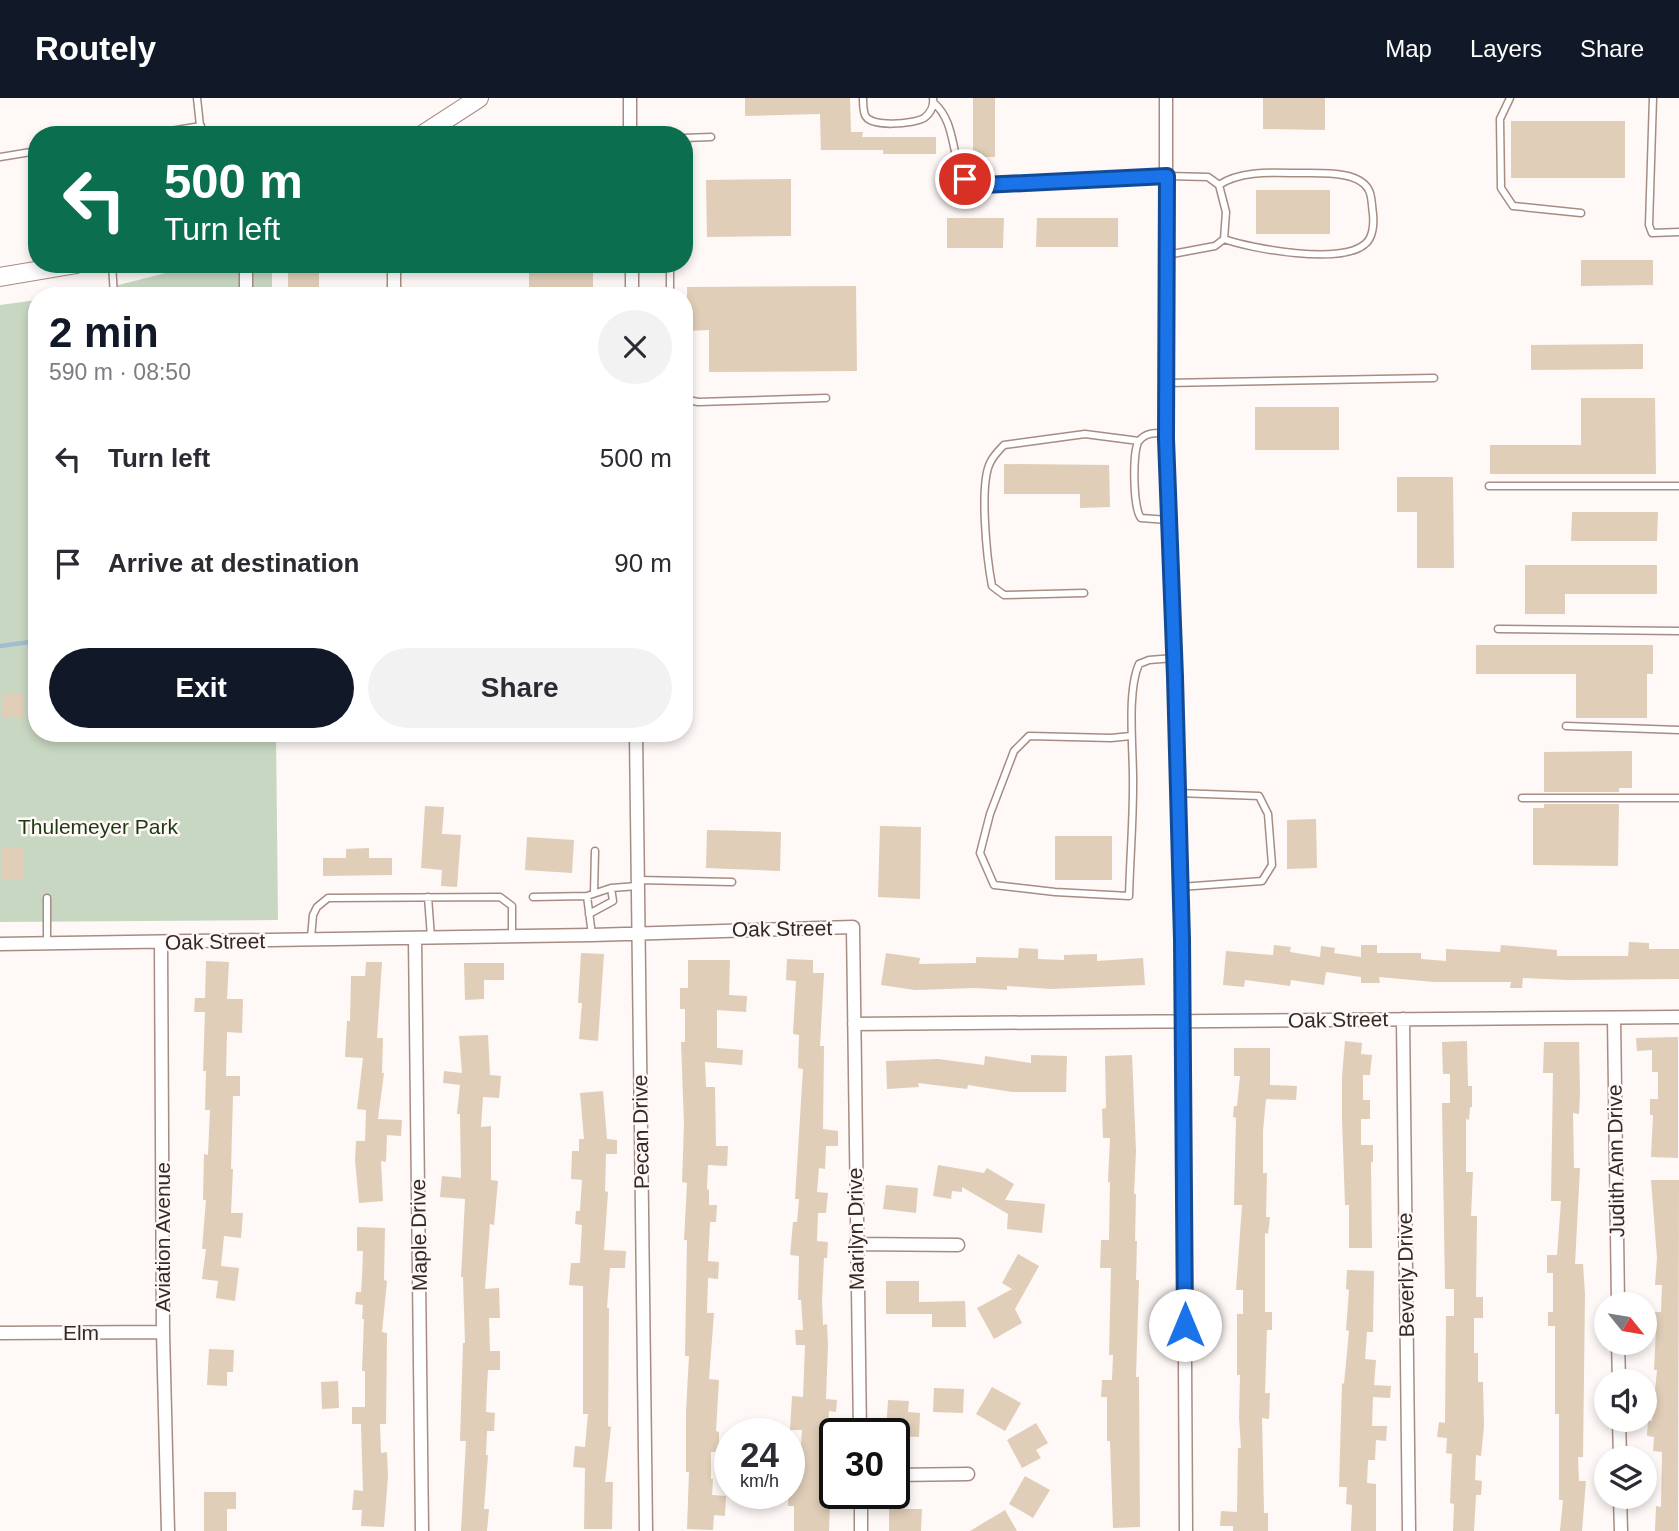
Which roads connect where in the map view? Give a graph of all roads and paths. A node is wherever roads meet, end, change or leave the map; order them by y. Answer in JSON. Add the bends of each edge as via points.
{"nodes":[{"id":1,"x":197,"y":98,"type":"edge"},
{"id":2,"x":479,"y":98,"type":"edge"},
{"id":3,"x":630,"y":98,"type":"edge"},
{"id":4,"x":863,"y":98,"type":"edge"},
{"id":5,"x":1166,"y":98,"type":"edge"},
{"id":6,"x":1510,"y":98,"type":"edge"},
{"id":7,"x":1653,"y":98,"type":"edge"},
{"id":8,"x":933,"y":101,"type":"edge"},
{"id":9,"x":201,"y":126,"type":"edge"},
{"id":10,"x":436,"y":126,"type":"edge"},
{"id":11,"x":630,"y":126,"type":"edge"},
{"id":12,"x":711,"y":137,"type":"dead end"},
{"id":13,"x":693,"y":138,"type":"edge"},
{"id":14,"x":28,"y":152,"type":"edge"},
{"id":15,"x":0,"y":157,"type":"edge"},
{"id":16,"x":1167,"y":176,"type":"junction"},
{"id":17,"x":1219,"y":185,"type":"junction"},
{"id":18,"x":1581,"y":213,"type":"dead end"},
{"id":19,"x":1679,"y":232,"type":"edge"},
{"id":20,"x":1224,"y":239,"type":"junction"},
{"id":21,"x":1167,"y":255,"type":"junction"},
{"id":22,"x":28,"y":272,"type":"edge"},
{"id":23,"x":0,"y":277,"type":"edge"},
{"id":24,"x":1434,"y":378,"type":"dead end"},
{"id":25,"x":1166,"y":383,"type":"junction"},
{"id":26,"x":826,"y":398,"type":"dead end"},
{"id":27,"x":693,"y":401,"type":"edge"},
{"id":28,"x":1166,"y":433,"type":"junction"},
{"id":29,"x":1139,"y":441,"type":"junction"},
{"id":30,"x":1489,"y":486,"type":"dead end"},
{"id":31,"x":1679,"y":486,"type":"edge"},
{"id":32,"x":1168,"y":520,"type":"junction"},
{"id":33,"x":1084,"y":593,"type":"dead end"},
{"id":34,"x":1498,"y":629,"type":"dead end"},
{"id":35,"x":1679,"y":631,"type":"edge"},
{"id":36,"x":1174,"y":658,"type":"junction"},
{"id":37,"x":1566,"y":726,"type":"dead end"},
{"id":38,"x":1679,"y":730,"type":"edge"},
{"id":39,"x":1131,"y":736,"type":"junction"},
{"id":40,"x":636,"y":742,"type":"edge"},
{"id":41,"x":1178,"y":793,"type":"junction"},
{"id":42,"x":1522,"y":798,"type":"dead end"},
{"id":43,"x":1679,"y":798,"type":"edge"},
{"id":44,"x":595,"y":852,"type":"dead end"},
{"id":45,"x":732,"y":882,"type":"dead end"},
{"id":46,"x":638,"y":883,"type":"junction"},
{"id":47,"x":1180,"y":887,"type":"junction"},
{"id":48,"x":611,"y":888,"type":"junction"},
{"id":49,"x":590,"y":894,"type":"junction"},
{"id":50,"x":428,"y":897,"type":"junction"},
{"id":51,"x":533,"y":897,"type":"dead end"},
{"id":52,"x":47,"y":898,"type":"dead end"},
{"id":53,"x":589,"y":914,"type":"junction"},
{"id":54,"x":638,"y":934,"type":"junction"},
{"id":55,"x":592,"y":935,"type":"junction"},
{"id":56,"x":512,"y":937,"type":"junction"},
{"id":57,"x":415,"y":938,"type":"junction"},
{"id":58,"x":431,"y":938,"type":"junction"},
{"id":59,"x":311,"y":940,"type":"junction"},
{"id":60,"x":47,"y":943,"type":"junction"},
{"id":61,"x":161,"y":943,"type":"junction"},
{"id":62,"x":0,"y":944,"type":"edge"},
{"id":63,"x":1679,"y":1017,"type":"edge"},
{"id":64,"x":1614,"y":1018,"type":"junction"},
{"id":65,"x":1403,"y":1019,"type":"junction"},
{"id":66,"x":1183,"y":1021,"type":"junction"},
{"id":67,"x":854,"y":1024,"type":"junction"},
{"id":68,"x":856,"y":1244,"type":"junction"},
{"id":69,"x":958,"y":1245,"type":"dead end"},
{"id":70,"x":1618,"y":1292,"type":"edge"},
{"id":71,"x":163,"y":1332,"type":"junction"},
{"id":72,"x":0,"y":1333,"type":"edge"},
{"id":73,"x":860,"y":1418,"type":"edge"},
{"id":74,"x":968,"y":1474,"type":"dead end"},
{"id":75,"x":910,"y":1475,"type":"edge"},
{"id":76,"x":861,"y":1509,"type":"edge"},
{"id":77,"x":1620,"y":1509,"type":"edge"},
{"id":78,"x":168,"y":1531,"type":"edge"},
{"id":79,"x":422,"y":1531,"type":"edge"},
{"id":80,"x":646,"y":1531,"type":"edge"},
{"id":81,"x":861,"y":1531,"type":"edge"},
{"id":82,"x":1186,"y":1531,"type":"edge"},
{"id":83,"x":1409,"y":1531,"type":"edge"},
{"id":84,"x":1621,"y":1531,"type":"edge"}],
"edges":[{"from":1,"to":9,"type":"lane"},
{"from":2,"to":10,"type":"main road"},
{"from":3,"to":11,"type":"street"},
{"from":4,"to":8,"type":"lane","via":[[865,115],[875,123],[923,119]]},
{"from":5,"to":16,"type":"street"},
{"from":6,"to":18,"type":"lane","via":[[1500,119],[1501,188],[1513,206]]},
{"from":7,"to":19,"type":"lane","via":[[1649,225],[1652,233]]},
{"from":8,"to":16,"type":"lane","via":[[945,115],[960,171],[972,185]]},
{"from":12,"to":13,"type":"lane"},
{"from":14,"to":15,"type":"lane"},
{"from":16,"to":17,"type":"lane","via":[[1208,177]]},
{"from":16,"to":21,"type":"street"},
{"from":17,"to":20,"type":"lane","via":[[1226,212]]},
{"from":17,"to":20,"type":"lane","via":[[1231,176],[1345,175],[1358,178],[1370,191],[1374,219],[1365,245],[1344,253],[1284,253]]},
{"from":20,"to":21,"type":"lane","via":[[1215,246]]},
{"from":21,"to":25,"type":"street"},
{"from":22,"to":23,"type":"main road"},
{"from":24,"to":25,"type":"lane"},
{"from":25,"to":28,"type":"street"},
{"from":26,"to":27,"type":"lane"},
{"from":28,"to":29,"type":"lane","via":[[1151,433]]},
{"from":28,"to":32,"type":"street"},
{"from":29,"to":32,"type":"lane","via":[[1137,513],[1147,520]]},
{"from":29,"to":33,"type":"lane","via":[[1085,434],[1034,440],[1004,445],[988,465],[985,528],[992,586],[1004,595]]},
{"from":30,"to":31,"type":"lane"},
{"from":32,"to":36,"type":"street"},
{"from":34,"to":35,"type":"lane"},
{"from":36,"to":39,"type":"lane","via":[[1139,664]]},
{"from":36,"to":41,"type":"street"},
{"from":37,"to":38,"type":"lane"},
{"from":39,"to":39,"type":"lane","via":[[1129,896],[994,885],[979,853],[1014,751],[1029,736]]},
{"from":40,"to":46,"type":"street","name":"Pecan Drive"},
{"from":41,"to":47,"type":"street"},
{"from":41,"to":47,"type":"lane","via":[[1259,796],[1268,814],[1272,865],[1262,881]]},
{"from":42,"to":43,"type":"lane"},
{"from":44,"to":49,"type":"lane"},
{"from":45,"to":46,"type":"lane"},
{"from":46,"to":48,"type":"lane"},
{"from":46,"to":54,"type":"street","name":"Pecan Drive"},
{"from":47,"to":66,"type":"street"},
{"from":48,"to":49,"type":"lane"},
{"from":48,"to":53,"type":"lane","via":[[613,901]]},
{"from":49,"to":51,"type":"lane"},
{"from":49,"to":53,"type":"lane"},
{"from":50,"to":56,"type":"lane","via":[[500,897],[512,906]]},
{"from":50,"to":58,"type":"lane"},
{"from":50,"to":59,"type":"lane","via":[[328,898],[313,915]]},
{"from":52,"to":60,"type":"lane"},
{"from":53,"to":55,"type":"lane"},
{"from":54,"to":55,"type":"street","name":"Oak Street"},
{"from":54,"to":67,"type":"street","name":"Oak Street","via":[[853,927]]},
{"from":54,"to":80,"type":"street","name":"Pecan Drive"},
{"from":55,"to":56,"type":"street","name":"Oak Street"},
{"from":56,"to":58,"type":"street","name":"Oak Street"},
{"from":57,"to":58,"type":"street","name":"Oak Street"},
{"from":57,"to":59,"type":"street","name":"Oak Street"},
{"from":57,"to":79,"type":"street","name":"Maple Drive"},
{"from":59,"to":61,"type":"street","name":"Oak Street"},
{"from":60,"to":61,"type":"street","name":"Oak Street"},
{"from":60,"to":62,"type":"street","name":"Oak Street"},
{"from":61,"to":71,"type":"street","name":"Aviation Avenue"},
{"from":63,"to":64,"type":"street","name":"Oak Street"},
{"from":64,"to":65,"type":"street","name":"Oak Street"},
{"from":64,"to":70,"type":"street","name":"Judith Ann Drive"},
{"from":65,"to":66,"type":"street","name":"Oak Street"},
{"from":65,"to":83,"type":"street","name":"Beverly Drive"},
{"from":66,"to":67,"type":"street","name":"Oak Street"},
{"from":66,"to":82,"type":"street"},
{"from":67,"to":68,"type":"street","name":"Marilyn Drive"},
{"from":68,"to":69,"type":"street"},
{"from":68,"to":73,"type":"street","name":"Marilyn Drive"},
{"from":71,"to":72,"type":"street","name":"Elm"},
{"from":71,"to":78,"type":"street","name":"Aviation Avenue"},
{"from":74,"to":75,"type":"street"},
{"from":76,"to":81,"type":"street"},
{"from":77,"to":84,"type":"street"}]}
